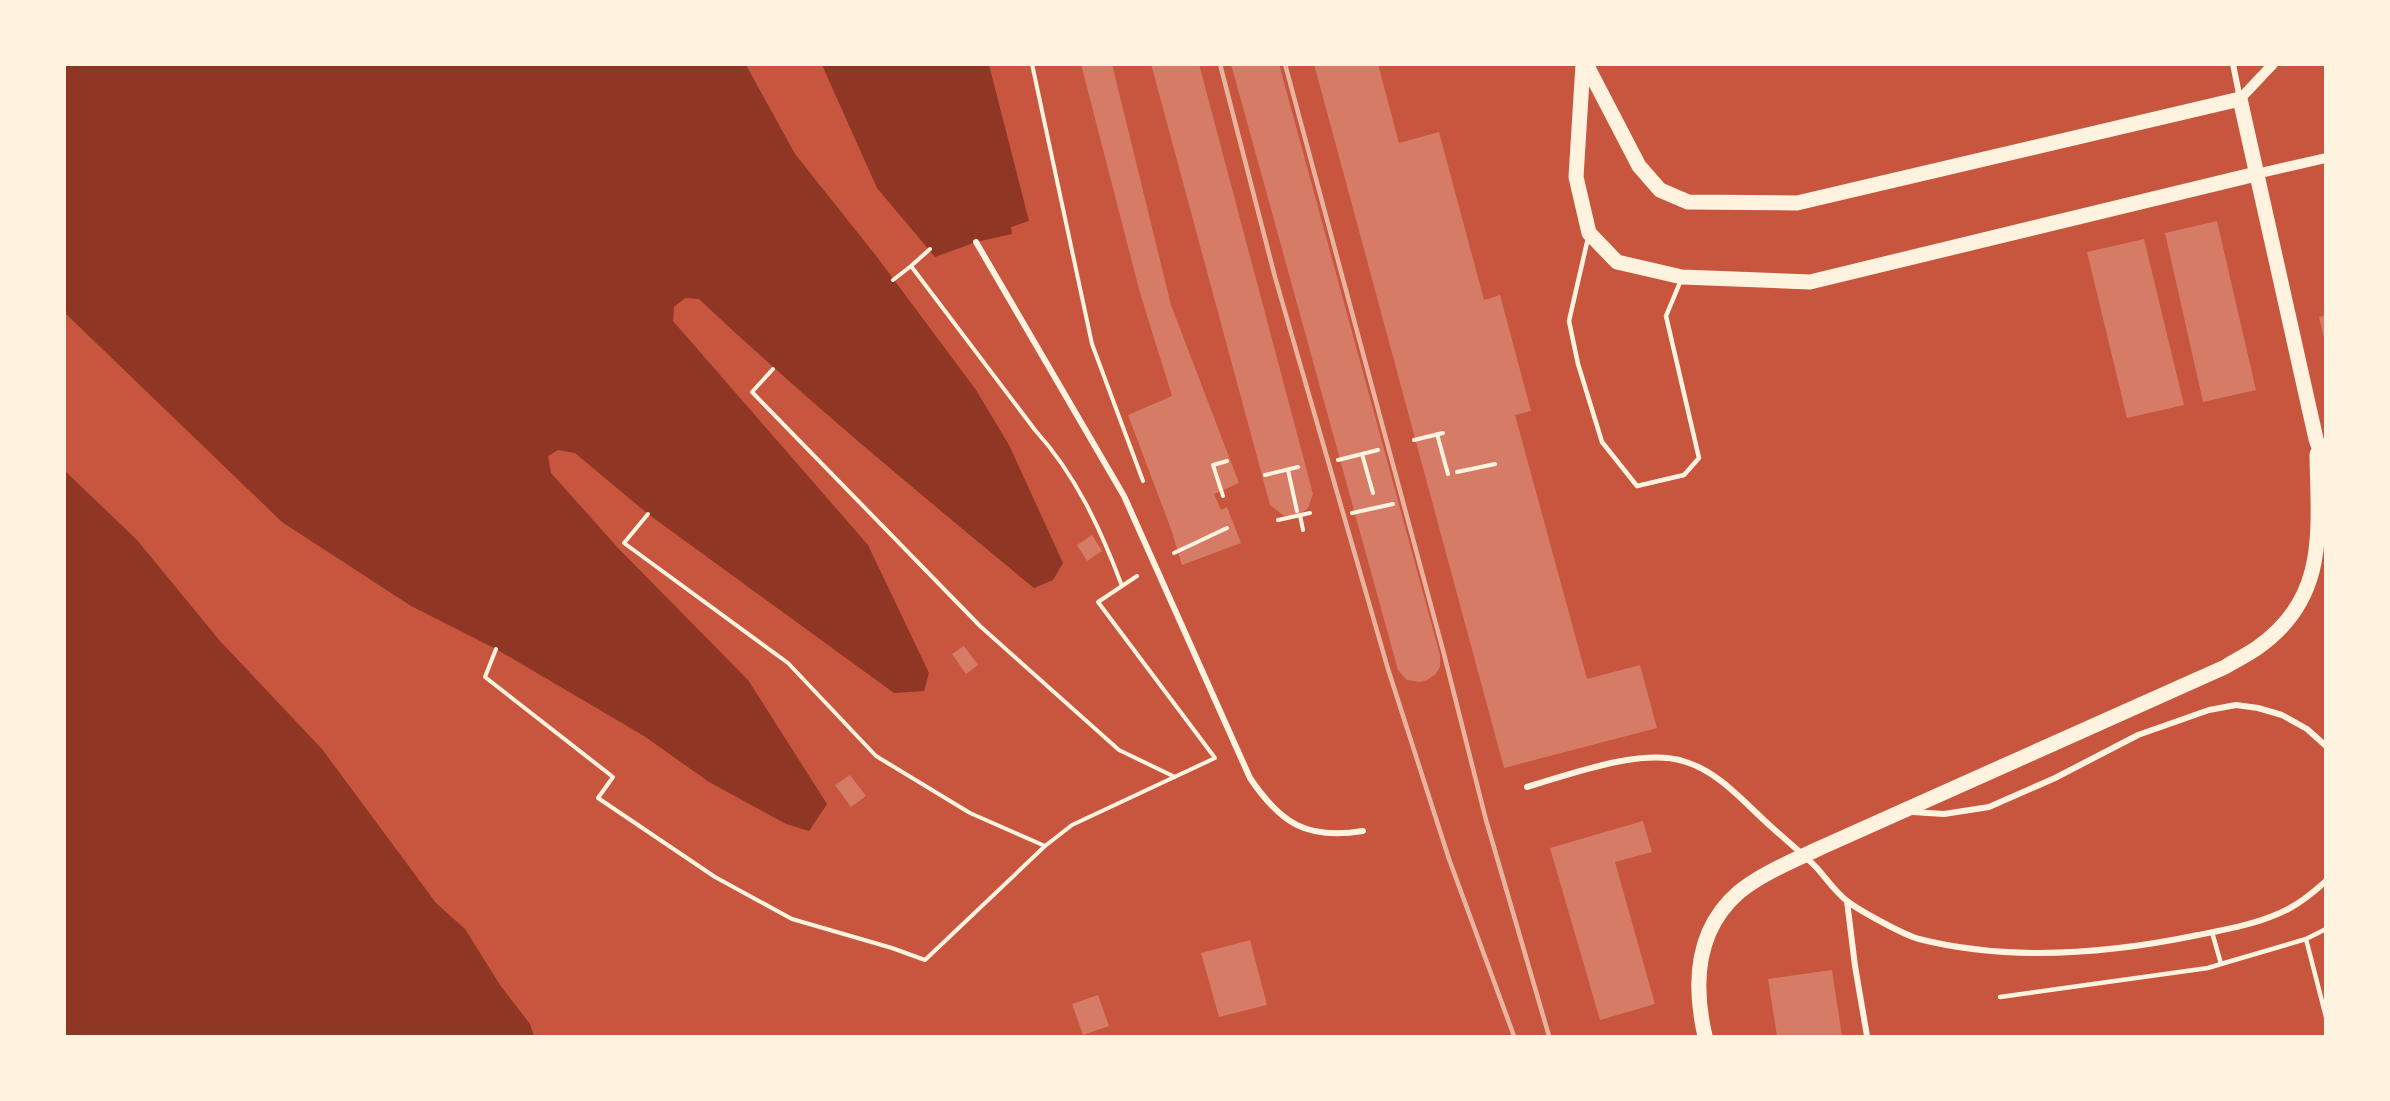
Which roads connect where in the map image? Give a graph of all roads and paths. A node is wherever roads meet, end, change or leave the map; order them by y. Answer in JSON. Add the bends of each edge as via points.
{"nodes":[{"id":1,"x":1032,"y":64,"type":"edge"},
{"id":2,"x":1584,"y":64,"type":"edge"},
{"id":3,"x":2232,"y":64,"type":"edge"},
{"id":4,"x":2273,"y":64,"type":"edge"},
{"id":5,"x":2240,"y":99,"type":"junction"},
{"id":6,"x":2325,"y":158,"type":"edge"},
{"id":7,"x":2256,"y":174,"type":"junction"},
{"id":8,"x":1589,"y":233,"type":"junction"},
{"id":9,"x":976,"y":242,"type":"dead end"},
{"id":10,"x":930,"y":249,"type":"dead end"},
{"id":11,"x":911,"y":266,"type":"junction"},
{"id":12,"x":1682,"y":277,"type":"junction"},
{"id":13,"x":893,"y":280,"type":"dead end"},
{"id":14,"x":773,"y":369,"type":"dead end"},
{"id":15,"x":2316,"y":439,"type":"junction"},
{"id":16,"x":1414,"y":440,"type":"dead end"},
{"id":17,"x":1378,"y":450,"type":"dead end"},
{"id":18,"x":1362,"y":454,"type":"junction"},
{"id":19,"x":1338,"y":460,"type":"dead end"},
{"id":20,"x":1227,"y":461,"type":"dead end"},
{"id":21,"x":1495,"y":464,"type":"dead end"},
{"id":22,"x":1298,"y":467,"type":"dead end"},
{"id":23,"x":2325,"y":468,"type":"edge"},
{"id":24,"x":1288,"y":470,"type":"junction"},
{"id":25,"x":1457,"y":472,"type":"dead end"},
{"id":26,"x":1448,"y":474,"type":"dead end"},
{"id":27,"x":1266,"y":475,"type":"dead end"},
{"id":28,"x":1146,"y":488,"type":"dead end"},
{"id":29,"x":1373,"y":493,"type":"dead end"},
{"id":30,"x":1223,"y":496,"type":"dead end"},
{"id":31,"x":1393,"y":504,"type":"dead end"},
{"id":32,"x":1299,"y":513,"type":"junction"},
{"id":33,"x":1310,"y":513,"type":"dead end"},
{"id":34,"x":1352,"y":513,"type":"dead end"},
{"id":35,"x":648,"y":514,"type":"dead end"},
{"id":36,"x":1278,"y":520,"type":"dead end"},
{"id":37,"x":1227,"y":528,"type":"dead end"},
{"id":38,"x":1303,"y":530,"type":"dead end"},
{"id":39,"x":1171,"y":554,"type":"dead end"},
{"id":40,"x":1153,"y":566,"type":"junction"},
{"id":41,"x":1122,"y":586,"type":"junction"},
{"id":42,"x":496,"y":649,"type":"dead end"},
{"id":43,"x":2325,"y":746,"type":"edge"},
{"id":44,"x":1175,"y":777,"type":"junction"},
{"id":45,"x":1527,"y":787,"type":"dead end"},
{"id":46,"x":1901,"y":811,"type":"junction"},
{"id":47,"x":1363,"y":831,"type":"dead end"},
{"id":48,"x":1045,"y":846,"type":"junction"},
{"id":49,"x":2325,"y":881,"type":"edge"},
{"id":50,"x":1847,"y":901,"type":"junction"},
{"id":51,"x":2325,"y":930,"type":"edge"},
{"id":52,"x":2212,"y":932,"type":"junction"},
{"id":53,"x":2306,"y":939,"type":"junction"},
{"id":54,"x":2221,"y":964,"type":"junction"},
{"id":55,"x":2000,"y":996,"type":"dead end"},
{"id":56,"x":2325,"y":1017,"type":"edge"},
{"id":57,"x":1867,"y":1034,"type":"edge"},
{"id":58,"x":1705,"y":1036,"type":"edge"}],
"edges":[{"from":1,"to":28,"type":"path","via":[[1092,344]]},
{"from":2,"to":5,"type":"main road","via":[[1639,166],[1660,190],[1688,202],[1797,203]]},
{"from":2,"to":8,"type":"main road","via":[[1576,177]]},
{"from":3,"to":5,"type":"street"},
{"from":4,"to":5,"type":"street"},
{"from":5,"to":7,"type":"main road"},
{"from":6,"to":7,"type":"street"},
{"from":7,"to":12,"type":"main road","via":[[1810,282]]},
{"from":7,"to":15,"type":"main road"},
{"from":8,"to":12,"type":"main road","via":[[1617,262]]},
{"from":8,"to":12,"type":"lane","via":[[1569,321],[1602,442],[1637,486],[1683,475],[1699,458],[1666,316]]},
{"from":9,"to":40,"type":"street","via":[[1124,496]]},
{"from":10,"to":11,"type":"path"},
{"from":11,"to":13,"type":"path"},
{"from":11,"to":41,"type":"path","via":[[1054,452],[1100,528]]},
{"from":14,"to":44,"type":"path","via":[[752,392],[980,626],[1119,750]]},
{"from":15,"to":23,"type":"main road"},
{"from":15,"to":46,"type":"main road","via":[[2318,546],[2313,573],[2304,596],[2287,621],[2266,640],[2225,667]]},
{"from":16,"to":26,"type":"path","via":[[1440,433]]},
{"from":17,"to":18,"type":"path"},
{"from":18,"to":19,"type":"path"},
{"from":18,"to":29,"type":"path"},
{"from":20,"to":30,"type":"path","via":[[1213,465]]},
{"from":21,"to":25,"type":"path"},
{"from":22,"to":24,"type":"path"},
{"from":24,"to":27,"type":"path"},
{"from":24,"to":32,"type":"path"},
{"from":31,"to":34,"type":"path"},
{"from":32,"to":33,"type":"path"},
{"from":32,"to":36,"type":"path"},
{"from":32,"to":38,"type":"path"},
{"from":35,"to":48,"type":"path","via":[[624,543],[788,663],[876,756],[970,813]]},
{"from":37,"to":39,"type":"path"},
{"from":40,"to":41,"type":"path"},
{"from":40,"to":47,"type":"street","via":[[1225,726],[1264,800],[1282,817],[1321,834]]},
{"from":41,"to":44,"type":"path","via":[[1098,602],[1215,758]]},
{"from":42,"to":48,"type":"path","via":[[485,677],[613,777],[598,798],[715,877],[792,920],[926,960]]},
{"from":43,"to":46,"type":"street","via":[[2307,729],[2282,716],[2236,705],[2209,710],[2138,735],[1989,807],[1944,814]]},
{"from":44,"to":48,"type":"path","via":[[1072,825]]},
{"from":45,"to":50,"type":"street","via":[[1626,761],[1663,757],[1688,762],[1722,782],[1816,867]]},
{"from":46,"to":58,"type":"main road","via":[[1774,870],[1740,892],[1718,915],[1706,935],[1700,960],[1700,1013]]},
{"from":49,"to":52,"type":"street","via":[[2289,909]]},
{"from":50,"to":52,"type":"street","via":[[1916,938],[1966,949],[2049,953],[2103,950]]},
{"from":50,"to":57,"type":"street"},
{"from":51,"to":53,"type":"lane"},
{"from":52,"to":54,"type":"lane"},
{"from":53,"to":54,"type":"lane"},
{"from":53,"to":56,"type":"lane"},
{"from":54,"to":55,"type":"lane"}]}
